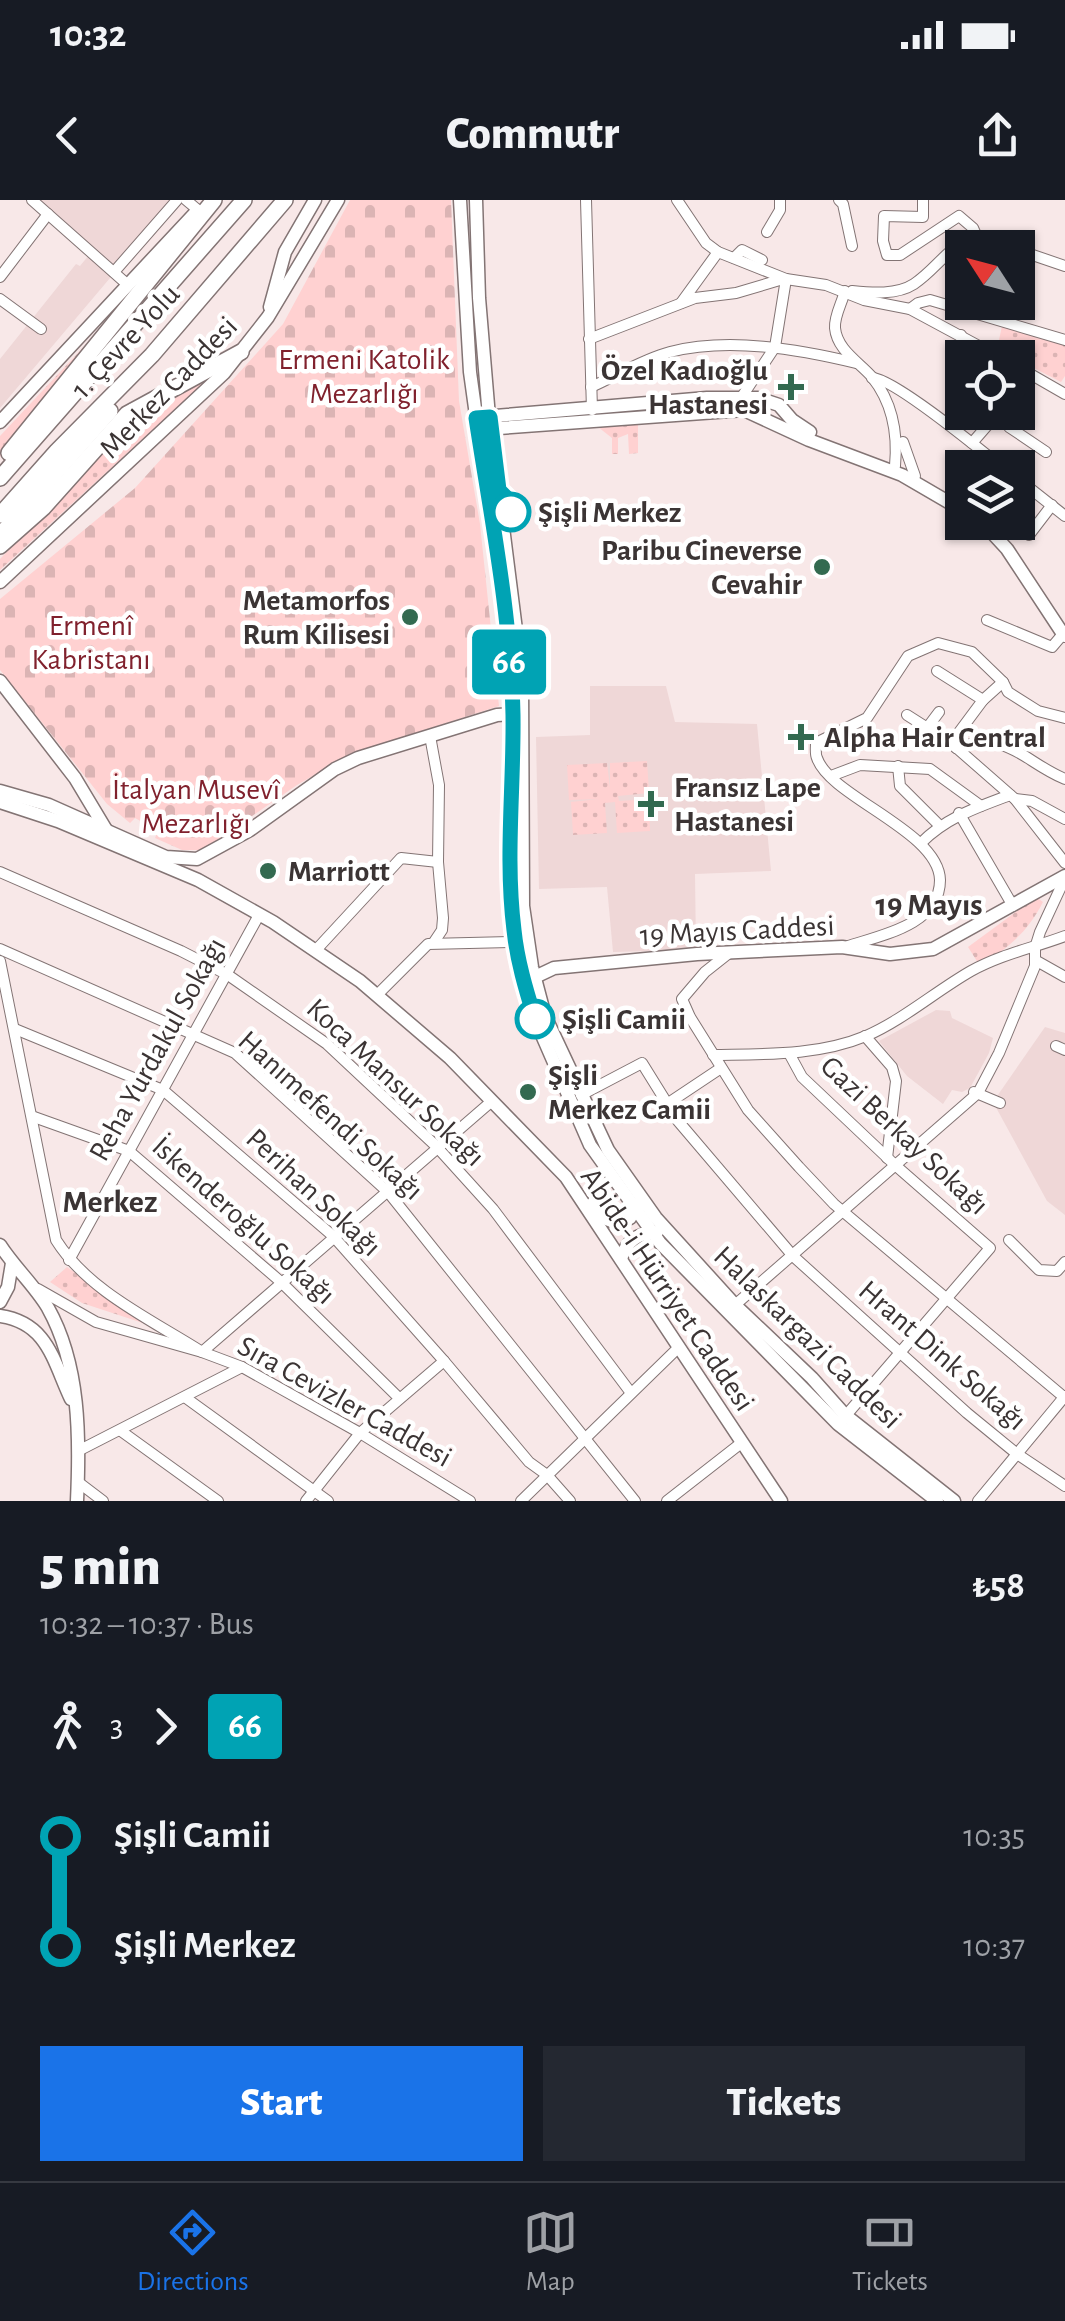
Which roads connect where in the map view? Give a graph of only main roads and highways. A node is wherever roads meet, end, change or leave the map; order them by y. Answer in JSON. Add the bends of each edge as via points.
{"nodes":[{"id":1,"x":244,"y":200,"type":"edge"},
{"id":2,"x":285,"y":200,"type":"edge"},
{"id":3,"x":315,"y":200,"type":"edge"},
{"id":4,"x":338,"y":200,"type":"edge"},
{"id":5,"x":460,"y":200,"type":"edge"},
{"id":6,"x":476,"y":200,"type":"edge"},
{"id":7,"x":206,"y":203,"type":"edge"},
{"id":8,"x":268,"y":317,"type":"junction"},
{"id":9,"x":241,"y":352,"type":"junction"},
{"id":10,"x":152,"y":355,"type":"junction"},
{"id":11,"x":767,"y":400,"type":"junction"},
{"id":12,"x":768,"y":419,"type":"junction"},
{"id":13,"x":0,"y":421,"type":"edge"},
{"id":14,"x":483,"y":424,"type":"junction"},
{"id":15,"x":790,"y":424,"type":"junction"},
{"id":16,"x":0,"y":464,"type":"edge"},
{"id":17,"x":902,"y":472,"type":"junction"},
{"id":18,"x":0,"y":478,"type":"edge"},
{"id":19,"x":945,"y":499,"type":"edge"},
{"id":20,"x":0,"y":515,"type":"edge"},
{"id":21,"x":0,"y":535,"type":"edge"},
{"id":22,"x":998,"y":540,"type":"edge"},
{"id":23,"x":0,"y":546,"type":"edge"},
{"id":24,"x":0,"y":582,"type":"edge"},
{"id":25,"x":1064,"y":635,"type":"edge"},
{"id":26,"x":0,"y":681,"type":"edge"},
{"id":27,"x":513,"y":714,"type":"junction"},
{"id":28,"x":524,"y":737,"type":"junction"},
{"id":29,"x":1,"y":796,"type":"edge"},
{"id":30,"x":91,"y":800,"type":"junction"},
{"id":31,"x":78,"y":818,"type":"junction"},
{"id":32,"x":107,"y":830,"type":"junction"},
{"id":33,"x":116,"y":844,"type":"junction"},
{"id":34,"x":209,"y":854,"type":"junction"},
{"id":35,"x":1065,"y":877,"type":"edge"},
{"id":36,"x":198,"y":880,"type":"junction"},
{"id":37,"x":522,"y":943,"type":"junction"},
{"id":38,"x":573,"y":965,"type":"junction"},
{"id":39,"x":535,"y":976,"type":"junction"},
{"id":40,"x":566,"y":1177,"type":"junction"},
{"id":41,"x":638,"y":1204,"type":"junction"},
{"id":42,"x":652,"y":1232,"type":"junction"},
{"id":43,"x":0,"y":1245,"type":"edge"},
{"id":44,"x":684,"y":1250,"type":"junction"},
{"id":45,"x":622,"y":1259,"type":"junction"},
{"id":46,"x":6,"y":1262,"type":"edge"},
{"id":47,"x":0,"y":1302,"type":"edge"},
{"id":48,"x":0,"y":1316,"type":"edge"},
{"id":49,"x":75,"y":1409,"type":"junction"},
{"id":50,"x":842,"y":1420,"type":"junction"},
{"id":51,"x":77,"y":1501,"type":"edge"},
{"id":52,"x":781,"y":1501,"type":"edge"},
{"id":53,"x":937,"y":1501,"type":"edge"},
{"id":54,"x":954,"y":1501,"type":"edge"}],
"edges":[{"from":1,"to":18,"type":"highway","name":"1. Çevre Yolu"},
{"from":2,"to":10,"type":"highway","name":"1. Çevre Yolu"},
{"from":3,"to":8,"type":"main road","via":[[285,252]]},
{"from":4,"to":8,"type":"main road","name":"Merkez Caddesi"},
{"from":5,"to":14,"type":"main road","via":[[466,324]]},
{"from":6,"to":14,"type":"main road"},
{"from":7,"to":13,"type":"main road"},
{"from":7,"to":16,"type":"highway"},
{"from":8,"to":9,"type":"main road","name":"Merkez Caddesi"},
{"from":9,"to":23,"type":"highway","via":[[127,414]]},
{"from":9,"to":24,"type":"main road","name":"Merkez Caddesi"},
{"from":10,"to":20,"type":"highway","name":"1. Çevre Yolu"},
{"from":10,"to":21,"type":"highway"},
{"from":11,"to":12,"type":"main road"},
{"from":11,"to":14,"type":"main road"},
{"from":11,"to":15,"type":"main road","via":[[779,405]]},
{"from":12,"to":14,"type":"main road","via":[[732,408]]},
{"from":12,"to":15,"type":"main road"},
{"from":14,"to":27,"type":"main road"},
{"from":14,"to":28,"type":"main road","via":[[519,645]]},
{"from":15,"to":17,"type":"main road"},
{"from":15,"to":17,"type":"main road"},
{"from":17,"to":19,"type":"main road"},
{"from":22,"to":25,"type":"main road"},
{"from":26,"to":30,"type":"main road"},
{"from":27,"to":28,"type":"main road"},
{"from":27,"to":34,"type":"main road","via":[[358,758]]},
{"from":27,"to":37,"type":"main road","via":[[510,823]]},
{"from":28,"to":37,"type":"main road"},
{"from":29,"to":31,"type":"main road"},
{"from":29,"to":33,"type":"main road","name":"Abide-i Hürriyet Caddesi"},
{"from":30,"to":31,"type":"main road"},
{"from":30,"to":32,"type":"main road"},
{"from":31,"to":32,"type":"main road"},
{"from":32,"to":33,"type":"main road"},
{"from":32,"to":34,"type":"main road","via":[[178,860]]},
{"from":33,"to":36,"type":"main road","name":"Abide-i Hürriyet Caddesi"},
{"from":34,"to":36,"type":"main road","via":[[198,867]]},
{"from":35,"to":38,"type":"main road","name":"19 Mayıs Caddesi","via":[[934,950],[890,954],[842,947]]},
{"from":36,"to":40,"type":"main road","name":"Abide-i Hürriyet Caddesi","via":[[377,994],[464,1070]]},
{"from":37,"to":38,"type":"main road","name":"19 Mayıs Caddesi","via":[[542,958]]},
{"from":37,"to":39,"type":"main road"},
{"from":37,"to":41,"type":"main road","via":[[535,1019],[574,1112],[598,1156]]},
{"from":38,"to":39,"type":"main road","name":"19 Mayıs Caddesi"},
{"from":39,"to":41,"type":"main road","via":[[580,1095]]},
{"from":40,"to":41,"type":"main road","via":[[615,1224],[624,1223]]},
{"from":40,"to":45,"type":"main road","name":"Abide-i Hürriyet Caddesi"},
{"from":41,"to":42,"type":"main road","name":"Halaskargazi Caddesi"},
{"from":41,"to":44,"type":"main road","name":"Halaskargazi Caddesi"},
{"from":42,"to":44,"type":"main road"},
{"from":42,"to":45,"type":"main road","via":[[634,1238]]},
{"from":42,"to":50,"type":"main road","name":"Halaskargazi Caddesi"},
{"from":43,"to":46,"type":"main road"},
{"from":44,"to":50,"type":"main road","name":"Halaskargazi Caddesi","via":[[812,1378]]},
{"from":45,"to":52,"type":"main road","name":"Abide-i Hürriyet Caddesi"},
{"from":46,"to":47,"type":"main road","via":[[8,1287]]},
{"from":46,"to":49,"type":"main road","via":[[47,1306],[62,1336]]},
{"from":48,"to":49,"type":"main road","via":[[25,1322],[42,1336]]},
{"from":49,"to":51,"type":"main road"},
{"from":50,"to":53,"type":"main road","name":"Halaskargazi Caddesi"},
{"from":50,"to":54,"type":"main road","name":"Halaskargazi Caddesi"}]}
